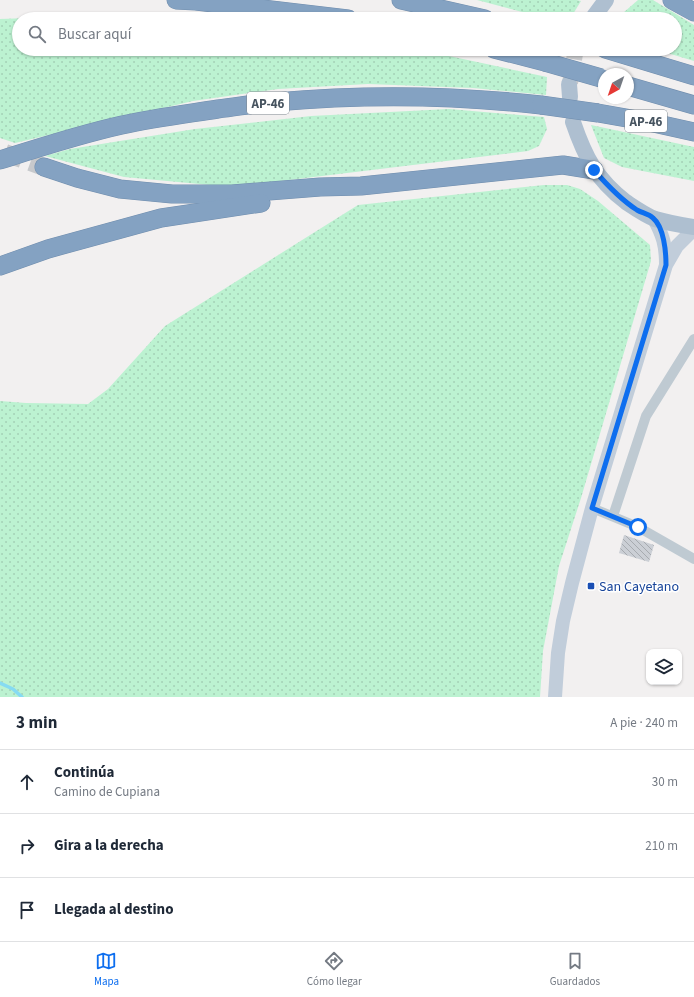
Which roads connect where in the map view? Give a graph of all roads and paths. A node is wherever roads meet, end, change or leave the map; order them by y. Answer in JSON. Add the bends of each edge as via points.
{"nodes":[{"id":1,"x":176,"y":0,"type":"edge"},
{"id":2,"x":401,"y":0,"type":"edge"},
{"id":3,"x":606,"y":0,"type":"edge"},
{"id":4,"x":672,"y":0,"type":"edge"},
{"id":5,"x":289,"y":12,"type":"edge"},
{"id":6,"x":454,"y":12,"type":"edge"},
{"id":7,"x":597,"y":12,"type":"edge"},
{"id":8,"x":694,"y":12,"type":"edge"},
{"id":9,"x":521,"y":56,"type":"edge"},
{"id":10,"x":627,"y":56,"type":"edge"},
{"id":11,"x":694,"y":76,"type":"edge"},
{"id":12,"x":598,"y":77,"type":"edge"},
{"id":13,"x":634,"y":88,"type":"edge"},
{"id":14,"x":694,"y":105,"type":"edge"},
{"id":15,"x":573,"y":122,"type":"dead end"},
{"id":16,"x":694,"y":132,"type":"edge"},
{"id":17,"x":0,"y":160,"type":"edge"},
{"id":18,"x":44,"y":167,"type":"tunnel mouth"},
{"id":19,"x":594,"y":170,"type":"junction"},
{"id":20,"x":361,"y":186,"type":"junction"},
{"id":21,"x":654,"y":219,"type":"junction"},
{"id":22,"x":694,"y":228,"type":"edge"},
{"id":23,"x":666,"y":265,"type":"junction"},
{"id":24,"x":0,"y":266,"type":"edge"},
{"id":25,"x":694,"y":338,"type":"edge"},
{"id":26,"x":592,"y":508,"type":"junction"},
{"id":27,"x":613,"y":516,"type":"junction"},
{"id":28,"x":694,"y":559,"type":"edge"},
{"id":29,"x":555,"y":697,"type":"edge"}],
"edges":[{"from":1,"to":5,"type":"highway"},
{"from":2,"to":6,"type":"highway"},
{"from":3,"to":7,"type":"main road"},
{"from":4,"to":8,"type":"highway"},
{"from":9,"to":12,"type":"highway","bridge":true},
{"from":10,"to":11,"type":"highway"},
{"from":13,"to":14,"type":"highway"},
{"from":15,"to":19,"type":"main road","via":[[581,146]]},
{"from":16,"to":17,"type":"highway","number":"AP-46","bridge":true,"via":[[598,113],[488,99],[366,97],[275,102],[185,114],[123,125]]},
{"from":18,"to":20,"type":"highway","via":[[120,188],[172,194],[232,194]]},
{"from":19,"to":20,"type":"highway","via":[[563,165]]},
{"from":19,"to":21,"type":"main road","via":[[613,191]]},
{"from":20,"to":24,"type":"highway","via":[[162,218],[48,248]]},
{"from":21,"to":22,"type":"main road"},
{"from":21,"to":23,"type":"main road","via":[[666,246]]},
{"from":22,"to":23,"type":"main road","via":[[677,246]]},
{"from":23,"to":26,"type":"main road"},
{"from":25,"to":27,"type":"street","via":[[646,416]]},
{"from":26,"to":27,"type":"street"},
{"from":26,"to":29,"type":"main road","via":[[563,621]]},
{"from":27,"to":28,"type":"street","via":[[638,527]]}]}
